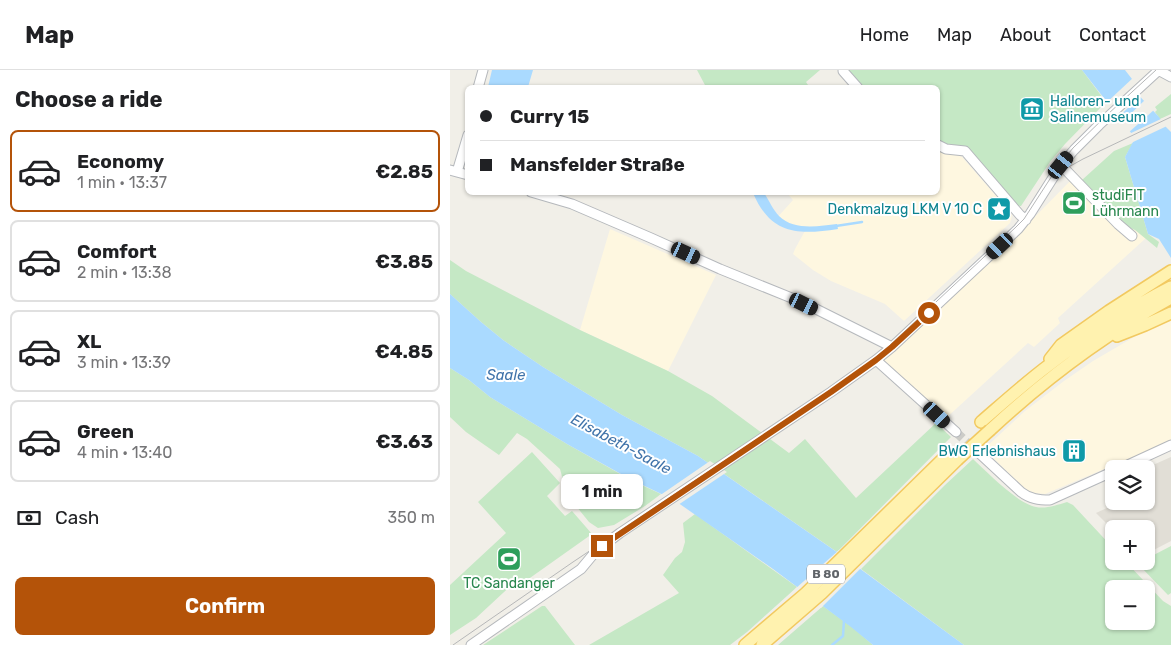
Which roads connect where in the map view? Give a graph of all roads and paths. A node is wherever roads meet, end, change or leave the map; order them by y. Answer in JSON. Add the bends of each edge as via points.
{"nodes":[{"id":1,"x":483,"y":70,"type":"edge"},
{"id":2,"x":843,"y":70,"type":"edge"},
{"id":3,"x":1159,"y":70,"type":"edge"},
{"id":4,"x":1171,"y":77,"type":"edge"},
{"id":5,"x":479,"y":85,"type":"edge"},
{"id":6,"x":856,"y":85,"type":"edge"},
{"id":7,"x":465,"y":143,"type":"edge"},
{"id":8,"x":940,"y":146,"type":"edge"},
{"id":9,"x":1061,"y":165,"type":"junction"},
{"id":10,"x":454,"y":171,"type":"edge"},
{"id":11,"x":541,"y":195,"type":"edge"},
{"id":12,"x":1026,"y":220,"type":"junction"},
{"id":13,"x":1132,"y":236,"type":"dead end"},
{"id":14,"x":1171,"y":271,"type":"edge"},
{"id":15,"x":1169,"y":294,"type":"edge"},
{"id":16,"x":1171,"y":313,"type":"edge"},
{"id":17,"x":1092,"y":346,"type":"junction"},
{"id":18,"x":892,"y":347,"type":"junction"},
{"id":19,"x":876,"y":360,"type":"junction"},
{"id":20,"x":1036,"y":376,"type":"junction"},
{"id":21,"x":985,"y":426,"type":"junction"},
{"id":22,"x":956,"y":432,"type":"tunnel mouth"},
{"id":23,"x":1171,"y":445,"type":"edge"},
{"id":24,"x":978,"y":453,"type":"tunnel mouth"},
{"id":25,"x":1138,"y":460,"type":"edge"},
{"id":26,"x":1105,"y":475,"type":"edge"},
{"id":27,"x":754,"y":643,"type":"edge"},
{"id":28,"x":471,"y":645,"type":"edge"}],
"edges":[{"from":1,"to":5,"type":"street"},
{"from":2,"to":6,"type":"street"},
{"from":3,"to":4,"type":"street"},
{"from":3,"to":9,"type":"street","via":[[1080,143]]},
{"from":7,"to":10,"type":"street"},
{"from":8,"to":12,"type":"street","via":[[965,151]]},
{"from":9,"to":12,"type":"street"},
{"from":9,"to":13,"type":"street"},
{"from":11,"to":18,"type":"street","via":[[572,204],[780,293]]},
{"from":12,"to":18,"type":"street"},
{"from":14,"to":20,"type":"main road","via":[[1061,345]]},
{"from":15,"to":17,"type":"main road","number":"B 80"},
{"from":15,"to":20,"type":"main road","number":"B 80","via":[[1122,315]]},
{"from":16,"to":17,"type":"main road"},
{"from":17,"to":21,"type":"main road","number":"B 80"},
{"from":18,"to":19,"type":"street"},
{"from":19,"to":22,"type":"street"},
{"from":19,"to":28,"type":"street","via":[[620,533],[602,546],[581,569]]},
{"from":20,"to":21,"type":"main road","number":"B 80","via":[[1019,389]]},
{"from":21,"to":27,"type":"main road","number":"B 80","bridge":true},
{"from":23,"to":25,"type":"street"},
{"from":24,"to":26,"type":"street","via":[[1027,497],[1043,500],[1050,500]]}]}
